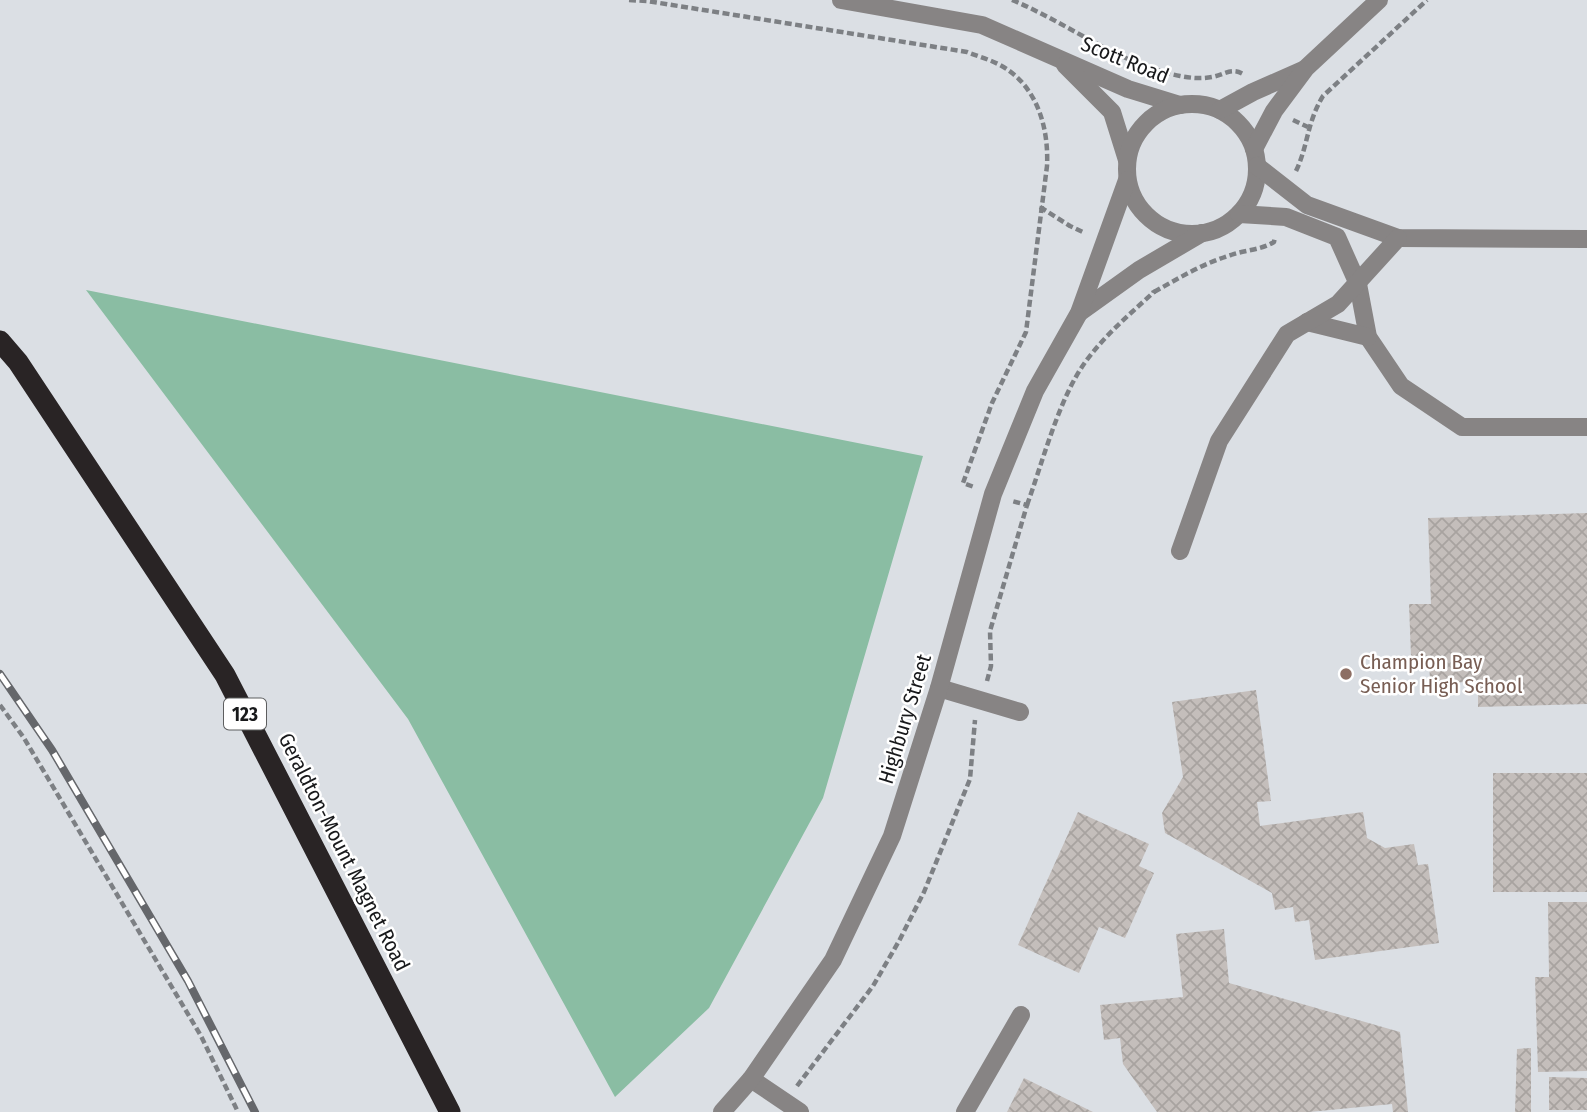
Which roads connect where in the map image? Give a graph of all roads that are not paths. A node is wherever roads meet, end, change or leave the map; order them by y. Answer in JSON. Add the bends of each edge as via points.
{"nodes":[{"id":1,"x":841,"y":0,"type":"edge"},
{"id":2,"x":1379,"y":0,"type":"edge"},
{"id":3,"x":1055,"y":55,"type":"junction"},
{"id":4,"x":1306,"y":68,"type":"junction"},
{"id":5,"x":1180,"y":105,"type":"junction"},
{"id":6,"x":1220,"y":110,"type":"junction"},
{"id":7,"x":1255,"y":157,"type":"junction"},
{"id":8,"x":1127,"y":160,"type":"junction"},
{"id":9,"x":1127,"y":180,"type":"junction"},
{"id":10,"x":1239,"y":214,"type":"junction"},
{"id":11,"x":1203,"y":233,"type":"junction"},
{"id":12,"x":1398,"y":239,"type":"junction"},
{"id":13,"x":1587,"y":239,"type":"edge"},
{"id":14,"x":1358,"y":284,"type":"junction"},
{"id":15,"x":1079,"y":313,"type":"junction"},
{"id":16,"x":1307,"y":322,"type":"junction"},
{"id":17,"x":1368,"y":337,"type":"junction"},
{"id":18,"x":0,"y":341,"type":"edge"},
{"id":19,"x":1587,"y":427,"type":"edge"},
{"id":20,"x":1180,"y":551,"type":"dead end"},
{"id":21,"x":939,"y":688,"type":"junction"},
{"id":22,"x":1020,"y":712,"type":"dead end"},
{"id":23,"x":1021,"y":1014,"type":"dead end"},
{"id":24,"x":751,"y":1079,"type":"junction"},
{"id":25,"x":450,"y":1112,"type":"edge"},
{"id":26,"x":722,"y":1112,"type":"edge"},
{"id":27,"x":800,"y":1112,"type":"edge"},
{"id":28,"x":965,"y":1112,"type":"edge"}],
"edges":[{"from":1,"to":3,"type":"street","name":"Scott Road","via":[[982,24]]},
{"from":2,"to":4,"type":"street"},
{"from":3,"to":5,"type":"street","name":"Scott Road","via":[[1128,89]]},
{"from":3,"to":8,"type":"street","name":"Scott Road","via":[[1112,112]]},
{"from":4,"to":6,"type":"street"},
{"from":4,"to":7,"type":"street","via":[[1274,111]]},
{"from":5,"to":6,"type":"street"},
{"from":5,"to":8,"type":"street","via":[[1160,111],[1144,124]]},
{"from":6,"to":7,"type":"street","via":[[1247,134]]},
{"from":7,"to":10,"type":"street","via":[[1255,183]]},
{"from":7,"to":12,"type":"street","via":[[1307,205]]},
{"from":8,"to":9,"type":"street"},
{"from":9,"to":11,"type":"street","via":[[1147,216],[1163,227]]},
{"from":9,"to":15,"type":"street","name":"Highbury Street"},
{"from":10,"to":11,"type":"street"},
{"from":10,"to":14,"type":"street","via":[[1286,217],[1337,237]]},
{"from":11,"to":15,"type":"street","name":"Highbury Street","via":[[1139,270]]},
{"from":12,"to":13,"type":"street"},
{"from":12,"to":14,"type":"street"},
{"from":14,"to":16,"type":"street","via":[[1338,304]]},
{"from":14,"to":17,"type":"street"},
{"from":15,"to":21,"type":"street","name":"Highbury Street","via":[[1035,391],[993,494]]},
{"from":16,"to":17,"type":"street"},
{"from":16,"to":20,"type":"street","via":[[1287,334],[1219,441]]},
{"from":17,"to":19,"type":"street","via":[[1401,386],[1462,427]]},
{"from":18,"to":25,"type":"highway","name":"Geraldton-Mount Magnet Road","number":"123","via":[[225,675]]},
{"from":21,"to":22,"type":"street"},
{"from":21,"to":24,"type":"street","name":"Highbury Street","via":[[892,836],[833,960]]},
{"from":23,"to":28,"type":"street"},
{"from":24,"to":26,"type":"street","name":"Highbury Street"},
{"from":24,"to":27,"type":"street"}]}
